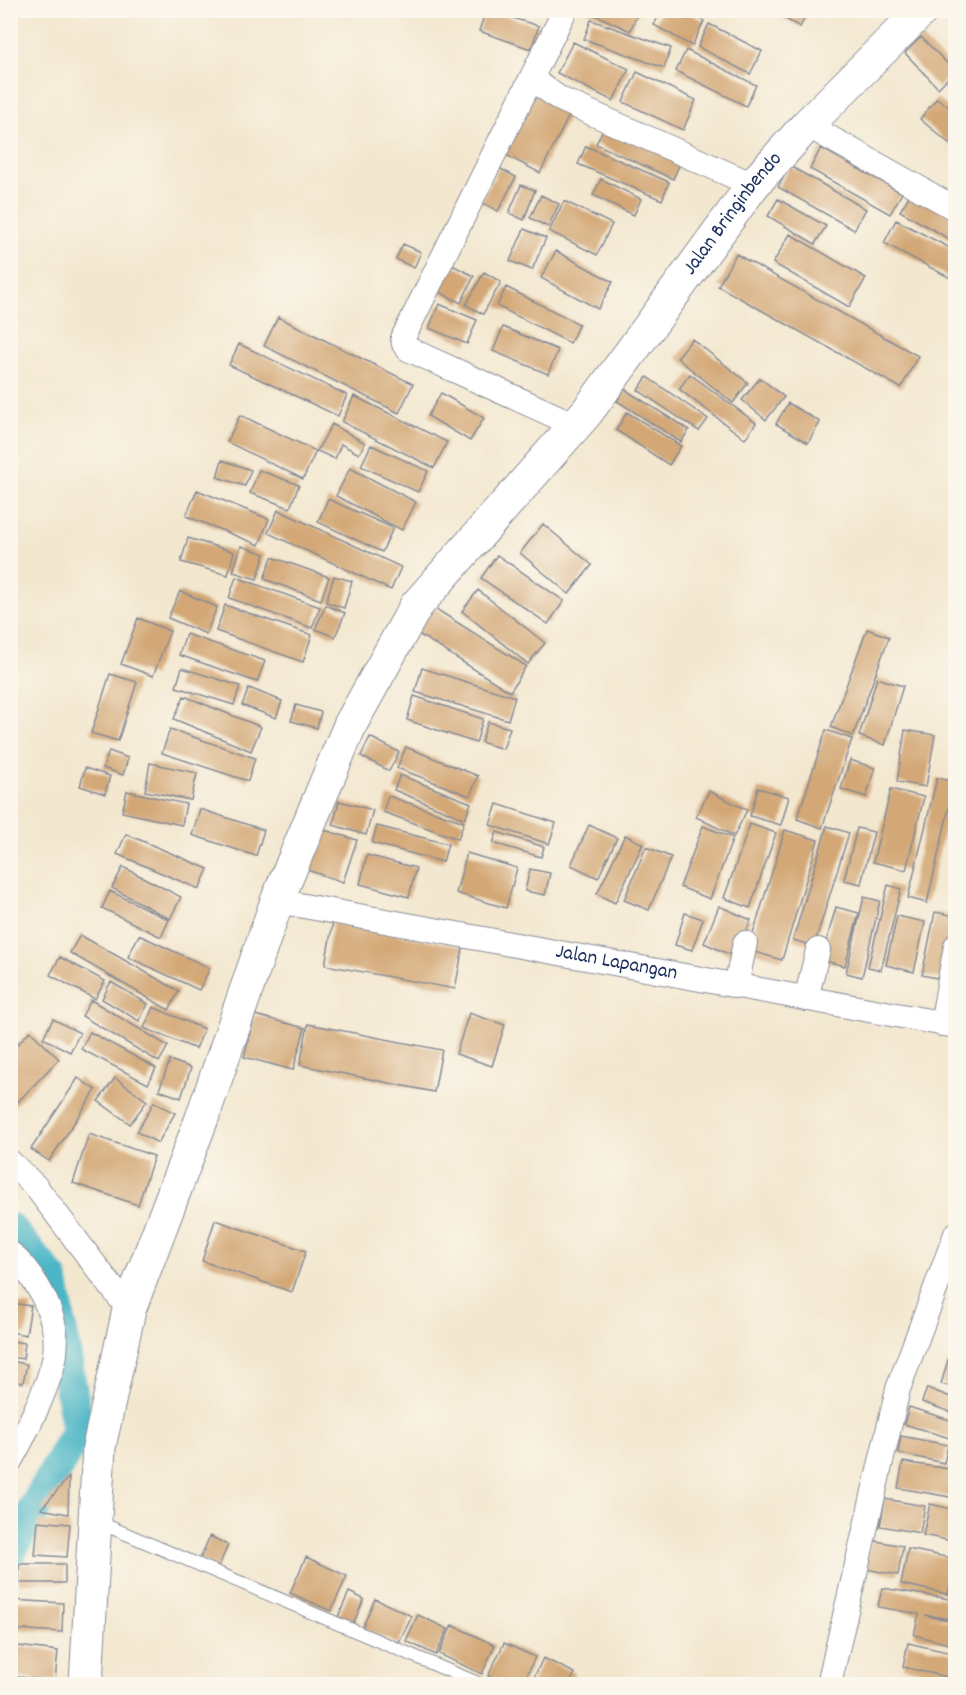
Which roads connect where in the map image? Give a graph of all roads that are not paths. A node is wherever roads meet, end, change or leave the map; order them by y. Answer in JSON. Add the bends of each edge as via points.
{"nodes":[{"id":1,"x":565,"y":10,"type":"edge"},
{"id":2,"x":922,"y":10,"type":"edge"},
{"id":3,"x":532,"y":79,"type":"junction"},
{"id":4,"x":807,"y":125,"type":"junction"},
{"id":5,"x":753,"y":185,"type":"junction"},
{"id":6,"x":956,"y":208,"type":"edge"},
{"id":7,"x":570,"y":431,"type":"junction"},
{"id":8,"x":278,"y":901,"type":"junction"},
{"id":9,"x":746,"y":943,"type":"dead end"},
{"id":10,"x":956,"y":946,"type":"edge"},
{"id":11,"x":818,"y":950,"type":"dead end"},
{"id":12,"x":736,"y":986,"type":"junction"},
{"id":13,"x":806,"y":999,"type":"junction"},
{"id":14,"x":949,"y":1025,"type":"edge"},
{"id":15,"x":10,"y":1162,"type":"edge"},
{"id":16,"x":956,"y":1234,"type":"edge"},
{"id":17,"x":10,"y":1253,"type":"edge"},
{"id":18,"x":129,"y":1310,"type":"junction"},
{"id":19,"x":10,"y":1461,"type":"edge"},
{"id":20,"x":94,"y":1520,"type":"junction"},
{"id":21,"x":86,"y":1684,"type":"edge"},
{"id":22,"x":480,"y":1684,"type":"edge"},
{"id":23,"x":829,"y":1684,"type":"edge"}],
"edges":[{"from":1,"to":3,"type":"street"},
{"from":2,"to":4,"type":"street","name":"Jalan Bringinbendo"},
{"from":3,"to":5,"type":"street","via":[[560,99]]},
{"from":3,"to":7,"type":"street","via":[[403,338],[408,349]]},
{"from":4,"to":5,"type":"street","name":"Jalan Bringinbendo"},
{"from":4,"to":6,"type":"street"},
{"from":5,"to":7,"type":"street","name":"Jalan Bringinbendo"},
{"from":7,"to":8,"type":"street","name":"Jalan Bringinbendo","via":[[416,606],[350,725]]},
{"from":8,"to":12,"type":"street","name":"Jalan Lapangan"},
{"from":8,"to":18,"type":"street","name":"Jalan Bringinbendo"},
{"from":9,"to":12,"type":"street"},
{"from":10,"to":14,"type":"street"},
{"from":11,"to":13,"type":"street"},
{"from":12,"to":13,"type":"street","name":"Jalan Lapangan"},
{"from":13,"to":14,"type":"street","name":"Jalan Lapangan"},
{"from":15,"to":18,"type":"street","via":[[36,1187]]},
{"from":16,"to":23,"type":"street","via":[[898,1389]]},
{"from":17,"to":19,"type":"street","via":[[28,1270],[55,1329],[54,1363]]},
{"from":18,"to":20,"type":"street","name":"Jalan Bringinbendo","via":[[99,1447]]},
{"from":20,"to":21,"type":"street","name":"Jalan Bringinbendo"},
{"from":20,"to":22,"type":"lane"}]}
